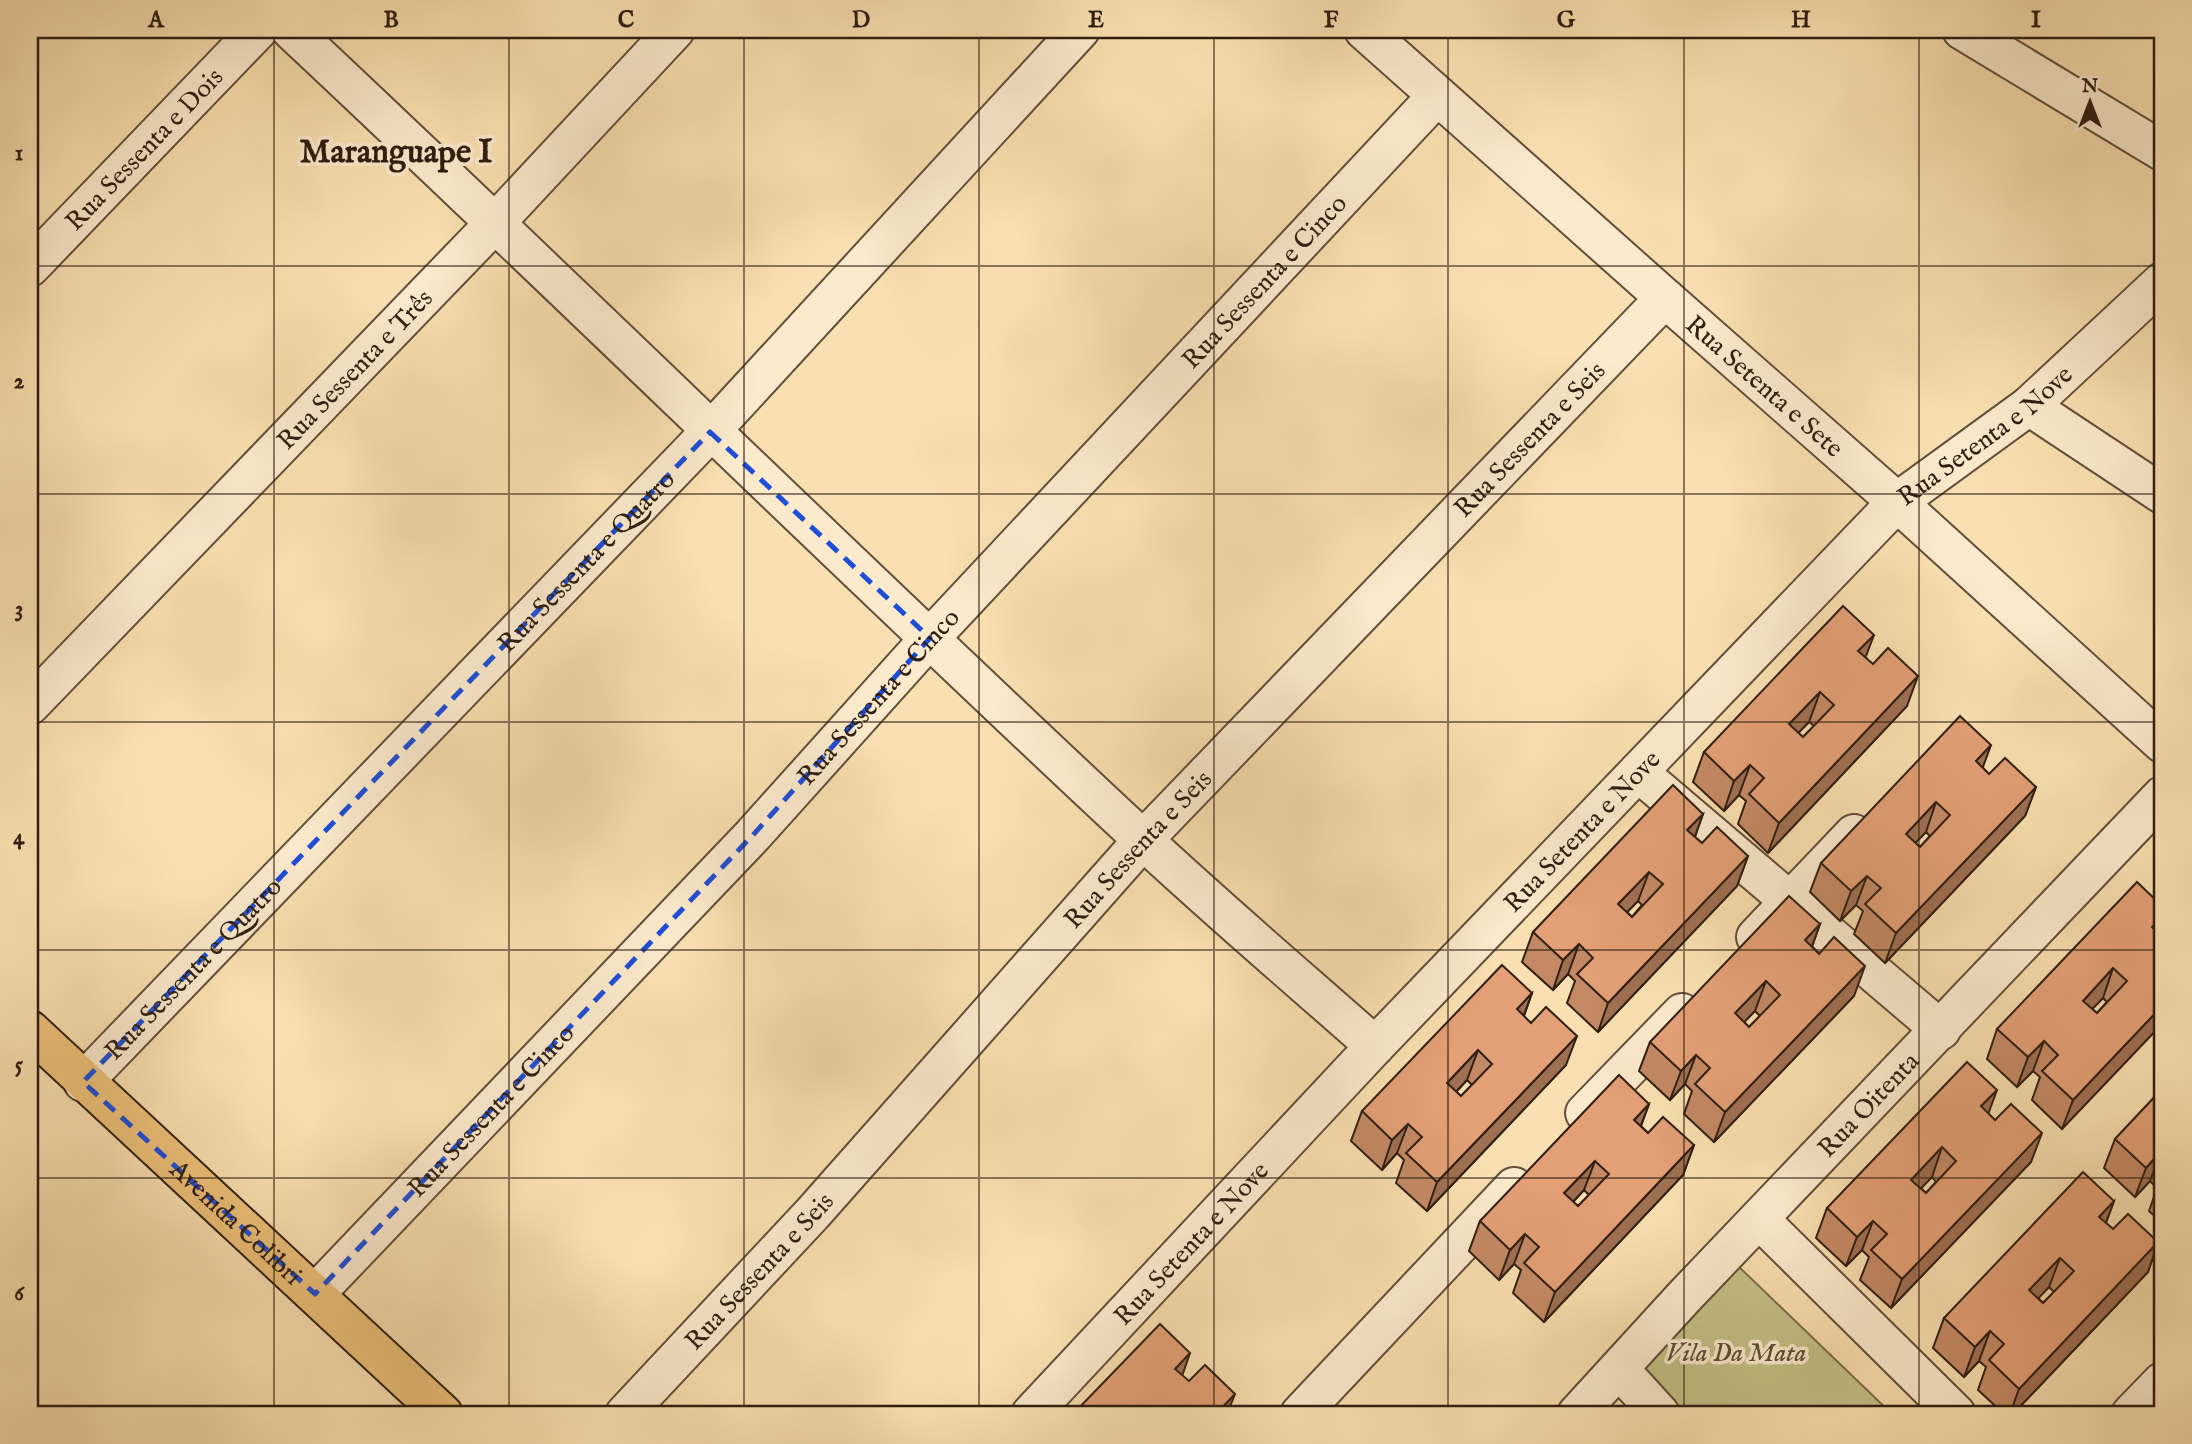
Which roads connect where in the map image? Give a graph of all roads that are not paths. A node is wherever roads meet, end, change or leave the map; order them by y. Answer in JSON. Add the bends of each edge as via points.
{"nodes":[{"id":1,"x":258,"y":30,"type":"edge"},
{"id":2,"x":291,"y":30,"type":"edge"},
{"id":3,"x":675,"y":30,"type":"edge"},
{"id":4,"x":1080,"y":30,"type":"edge"},
{"id":5,"x":1364,"y":30,"type":"edge"},
{"id":6,"x":1978,"y":34,"type":"edge"},
{"id":7,"x":1437,"y":96,"type":"junction"},
{"id":8,"x":2162,"y":151,"type":"edge"},
{"id":9,"x":496,"y":222,"type":"junction"},
{"id":10,"x":30,"y":267,"type":"edge"},
{"id":11,"x":2162,"y":282,"type":"edge"},
{"id":12,"x":1665,"y":298,"type":"junction"},
{"id":13,"x":2029,"y":406,"type":"junction"},
{"id":14,"x":710,"y":432,"type":"junction"},
{"id":15,"x":2162,"y":494,"type":"edge"},
{"id":16,"x":1897,"y":502,"type":"junction"},
{"id":17,"x":930,"y":638,"type":"junction"},
{"id":18,"x":30,"y":705,"type":"edge"},
{"id":19,"x":2162,"y":743,"type":"edge"},
{"id":20,"x":1639,"y":772,"type":"junction"},
{"id":21,"x":2162,"y":796,"type":"edge"},
{"id":22,"x":1880,"y":807,"type":"edge"},
{"id":23,"x":1143,"y":840,"type":"junction"},
{"id":24,"x":1791,"y":901,"type":"junction"},
{"id":25,"x":1732,"y":961,"type":"edge"},
{"id":26,"x":1703,"y":992,"type":"edge"},
{"id":27,"x":1941,"y":1030,"type":"junction"},
{"id":28,"x":34,"y":1041,"type":"edge"},
{"id":29,"x":1375,"y":1046,"type":"junction"},
{"id":30,"x":83,"y":1082,"type":"junction"},
{"id":31,"x":1759,"y":1219,"type":"junction"},
{"id":32,"x":315,"y":1294,"type":"junction"},
{"id":33,"x":1620,"y":1370,"type":"junction"},
{"id":34,"x":2162,"y":1382,"type":"edge"},
{"id":35,"x":1943,"y":1410,"type":"edge"},
{"id":36,"x":443,"y":1414,"type":"edge"},
{"id":37,"x":625,"y":1414,"type":"edge"},
{"id":38,"x":1031,"y":1414,"type":"edge"},
{"id":39,"x":1300,"y":1414,"type":"edge"},
{"id":40,"x":1577,"y":1414,"type":"edge"},
{"id":41,"x":1660,"y":1414,"type":"edge"},
{"id":42,"x":2131,"y":1414,"type":"edge"}],
"edges":[{"from":1,"to":10,"type":"street","name":"Rua Sessenta e Dois"},
{"from":2,"to":9,"type":"street"},
{"from":3,"to":9,"type":"street","name":"Rua Sessenta e Três"},
{"from":4,"to":14,"type":"street","name":"Rua Sessenta e Quatro"},
{"from":5,"to":7,"type":"street","name":"Rua Setenta e Sete"},
{"from":6,"to":8,"type":"street"},
{"from":7,"to":12,"type":"street","name":"Rua Setenta e Sete"},
{"from":7,"to":17,"type":"street","name":"Rua Sessenta e Cinco"},
{"from":9,"to":14,"type":"street"},
{"from":9,"to":18,"type":"street","name":"Rua Sessenta e Três"},
{"from":11,"to":13,"type":"street","name":"Rua Setenta e Nove"},
{"from":12,"to":16,"type":"street","name":"Rua Setenta e Sete"},
{"from":12,"to":23,"type":"street","name":"Rua Sessenta e Seis"},
{"from":13,"to":15,"type":"street"},
{"from":13,"to":16,"type":"street","name":"Rua Setenta e Nove"},
{"from":14,"to":17,"type":"street"},
{"from":14,"to":30,"type":"street","name":"Rua Sessenta e Quatro"},
{"from":16,"to":19,"type":"street","name":"Rua Setenta e Sete"},
{"from":16,"to":20,"type":"street","name":"Rua Setenta e Nove"},
{"from":17,"to":23,"type":"street"},
{"from":17,"to":32,"type":"street","name":"Rua Sessenta e Cinco","via":[[753,835]]},
{"from":20,"to":24,"type":"street"},
{"from":20,"to":29,"type":"street","name":"Rua Setenta e Nove"},
{"from":21,"to":27,"type":"street","name":"Rua Oitenta"},
{"from":22,"to":24,"type":"street"},
{"from":23,"to":29,"type":"street"},
{"from":23,"to":37,"type":"street","name":"Rua Sessenta e Seis","via":[[813,1213]]},
{"from":24,"to":25,"type":"street"},
{"from":24,"to":27,"type":"street"},
{"from":26,"to":39,"type":"street"},
{"from":27,"to":31,"type":"street","name":"Rua Oitenta"},
{"from":28,"to":30,"type":"main road","name":"Avenida Colibri"},
{"from":29,"to":38,"type":"street","name":"Rua Setenta e Nove"},
{"from":30,"to":32,"type":"main road","name":"Avenida Colibri"},
{"from":31,"to":33,"type":"street","name":"Rua Oitenta"},
{"from":31,"to":35,"type":"street"},
{"from":32,"to":36,"type":"main road","name":"Avenida Colibri"},
{"from":33,"to":40,"type":"street","name":"Rua Oitenta"},
{"from":33,"to":41,"type":"street"},
{"from":34,"to":42,"type":"street"}]}
